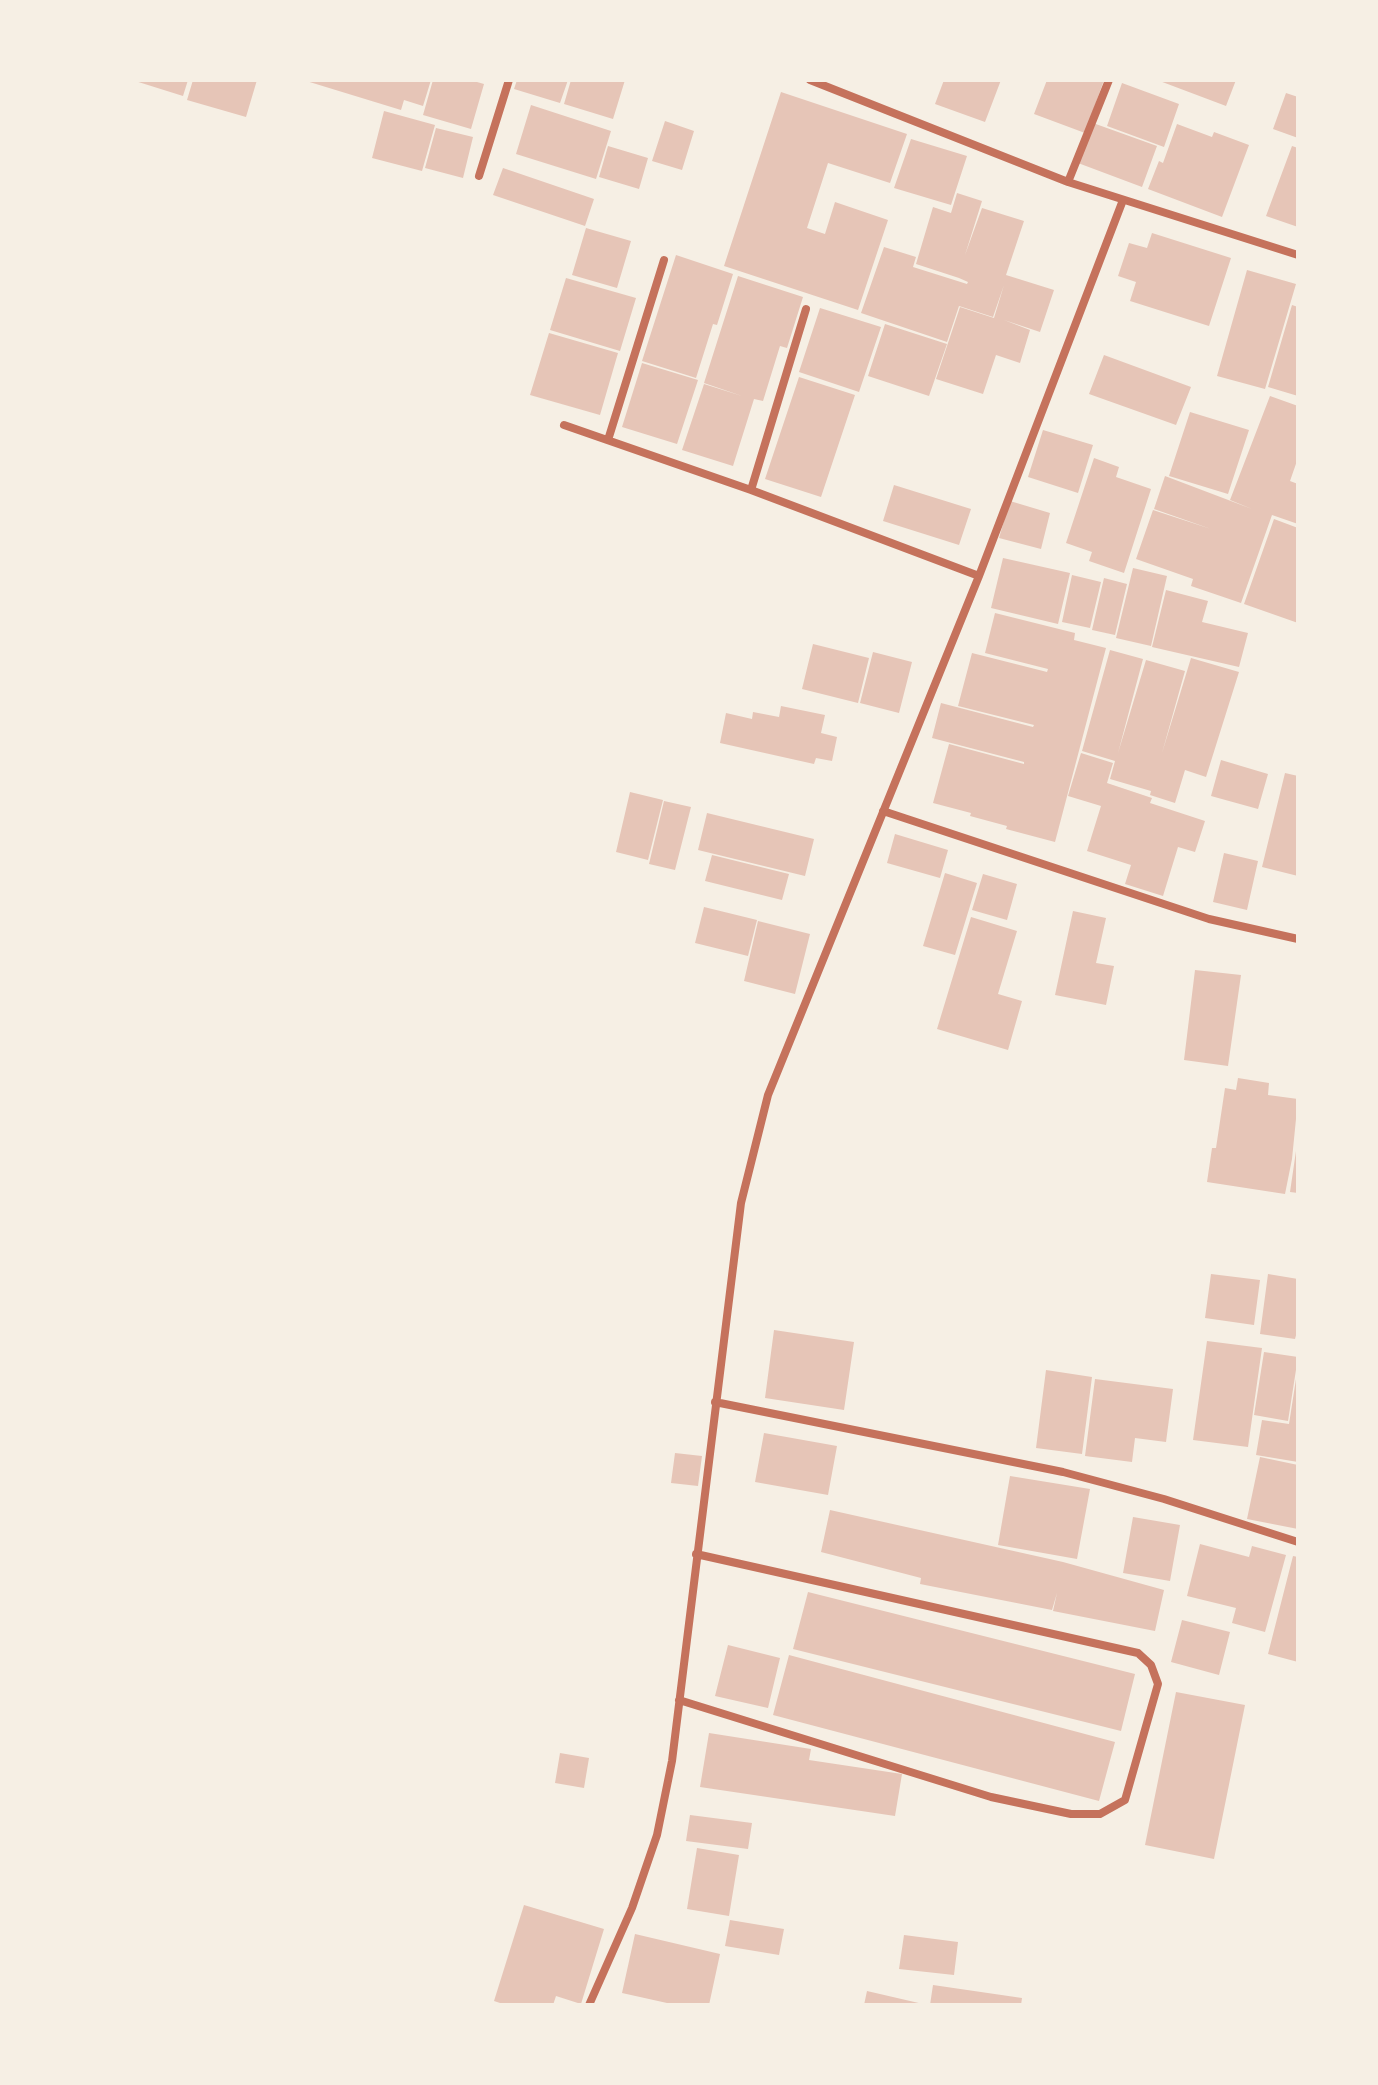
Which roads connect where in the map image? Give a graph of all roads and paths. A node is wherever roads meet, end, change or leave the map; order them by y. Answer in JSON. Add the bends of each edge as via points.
{"nodes":[{"id":1,"x":509,"y":80,"type":"edge"},
{"id":2,"x":810,"y":80,"type":"edge"},
{"id":3,"x":1109,"y":80,"type":"edge"},
{"id":4,"x":479,"y":176,"type":"dead end"},
{"id":5,"x":1068,"y":182,"type":"junction"},
{"id":6,"x":1123,"y":200,"type":"junction"},
{"id":7,"x":1298,"y":255,"type":"edge"},
{"id":8,"x":664,"y":260,"type":"dead end"},
{"id":9,"x":806,"y":309,"type":"dead end"},
{"id":10,"x":564,"y":425,"type":"dead end"},
{"id":11,"x":608,"y":440,"type":"junction"},
{"id":12,"x":751,"y":490,"type":"junction"},
{"id":13,"x":979,"y":576,"type":"junction"},
{"id":14,"x":883,"y":811,"type":"junction"},
{"id":15,"x":1298,"y":939,"type":"edge"},
{"id":16,"x":715,"y":1402,"type":"junction"},
{"id":17,"x":1298,"y":1542,"type":"edge"},
{"id":18,"x":696,"y":1554,"type":"junction"},
{"id":19,"x":679,"y":1700,"type":"junction"},
{"id":20,"x":589,"y":2005,"type":"edge"}],
"edges":[{"from":1,"to":4,"type":"street"},
{"from":2,"to":5,"type":"street"},
{"from":3,"to":5,"type":"street"},
{"from":5,"to":6,"type":"street"},
{"from":6,"to":7,"type":"street"},
{"from":6,"to":13,"type":"street"},
{"from":8,"to":11,"type":"street"},
{"from":9,"to":12,"type":"street"},
{"from":10,"to":11,"type":"street"},
{"from":11,"to":12,"type":"street"},
{"from":12,"to":13,"type":"street"},
{"from":13,"to":14,"type":"street"},
{"from":14,"to":15,"type":"street","via":[[1209,919]]},
{"from":14,"to":16,"type":"street","via":[[768,1095],[741,1203]]},
{"from":16,"to":17,"type":"street","via":[[1063,1472]]},
{"from":16,"to":18,"type":"street"},
{"from":18,"to":19,"type":"street"},
{"from":18,"to":19,"type":"street","via":[[1138,1653],[1151,1665],[1158,1684],[1125,1800],[1100,1814],[1071,1814],[991,1797]]},
{"from":19,"to":20,"type":"street","via":[[657,1835]]}]}
